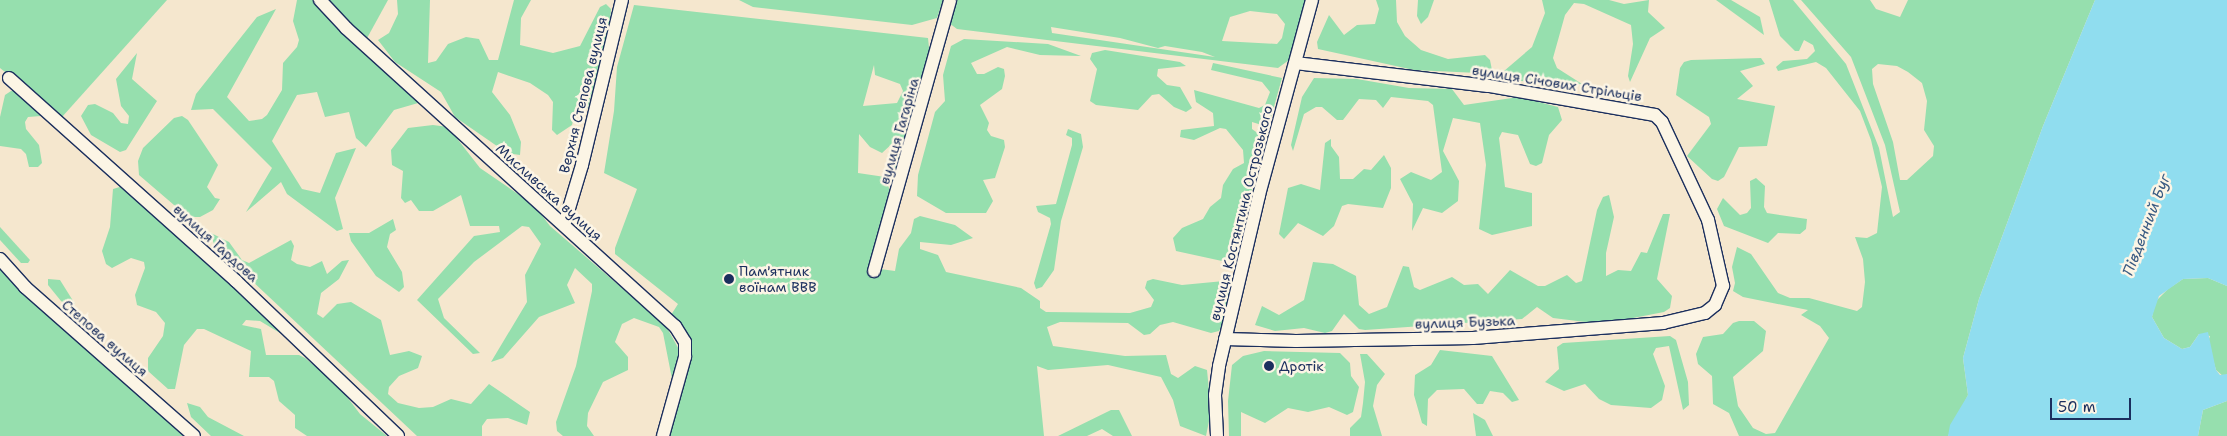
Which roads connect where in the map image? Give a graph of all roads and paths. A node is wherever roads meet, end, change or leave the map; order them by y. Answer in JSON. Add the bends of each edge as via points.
{"nodes":[{"id":1,"x":320,"y":0,"type":"edge"},
{"id":2,"x":622,"y":0,"type":"edge"},
{"id":3,"x":950,"y":0,"type":"edge"},
{"id":4,"x":1312,"y":0,"type":"edge"},
{"id":5,"x":1295,"y":63,"type":"junction"},
{"id":6,"x":9,"y":78,"type":"dead end"},
{"id":7,"x":564,"y":225,"type":"junction"},
{"id":8,"x":0,"y":258,"type":"edge"},
{"id":9,"x":874,"y":271,"type":"dead end"},
{"id":10,"x":1705,"y":313,"type":"joint"},
{"id":11,"x":1225,"y":339,"type":"junction"},
{"id":12,"x":194,"y":436,"type":"edge"},
{"id":13,"x":398,"y":436,"type":"edge"},
{"id":14,"x":663,"y":436,"type":"edge"},
{"id":15,"x":1217,"y":436,"type":"edge"}],
"edges":[{"from":1,"to":7,"type":"street","name":"Мисливська вулиця","via":[[346,28]]},
{"from":2,"to":7,"type":"street","name":"Верхня Степова вулиця"},
{"from":3,"to":9,"type":"street","name":"вулиця Гагаріна"},
{"from":4,"to":5,"type":"street","name":"вулиця Костянтина Острозького"},
{"from":5,"to":10,"type":"street","name":"вулиця Січових Стрільців","via":[[1488,86],[1655,115],[1671,140],[1714,239],[1723,286],[1715,305]]},
{"from":5,"to":11,"type":"street","name":"вулиця Костянтина Острозького"},
{"from":6,"to":13,"type":"street","name":"вулиця Гардова","via":[[236,281]]},
{"from":7,"to":14,"type":"street","name":"Мисливська вулиця","via":[[670,320],[685,342],[685,357]]},
{"from":8,"to":12,"type":"street","name":"Степова вулиця","via":[[25,287]]},
{"from":10,"to":11,"type":"street","name":"вулиця Бузька","via":[[1662,323],[1494,337],[1296,342]]},
{"from":11,"to":15,"type":"street","name":"вулиця Костянтина Острозького","via":[[1215,395]]}]}
